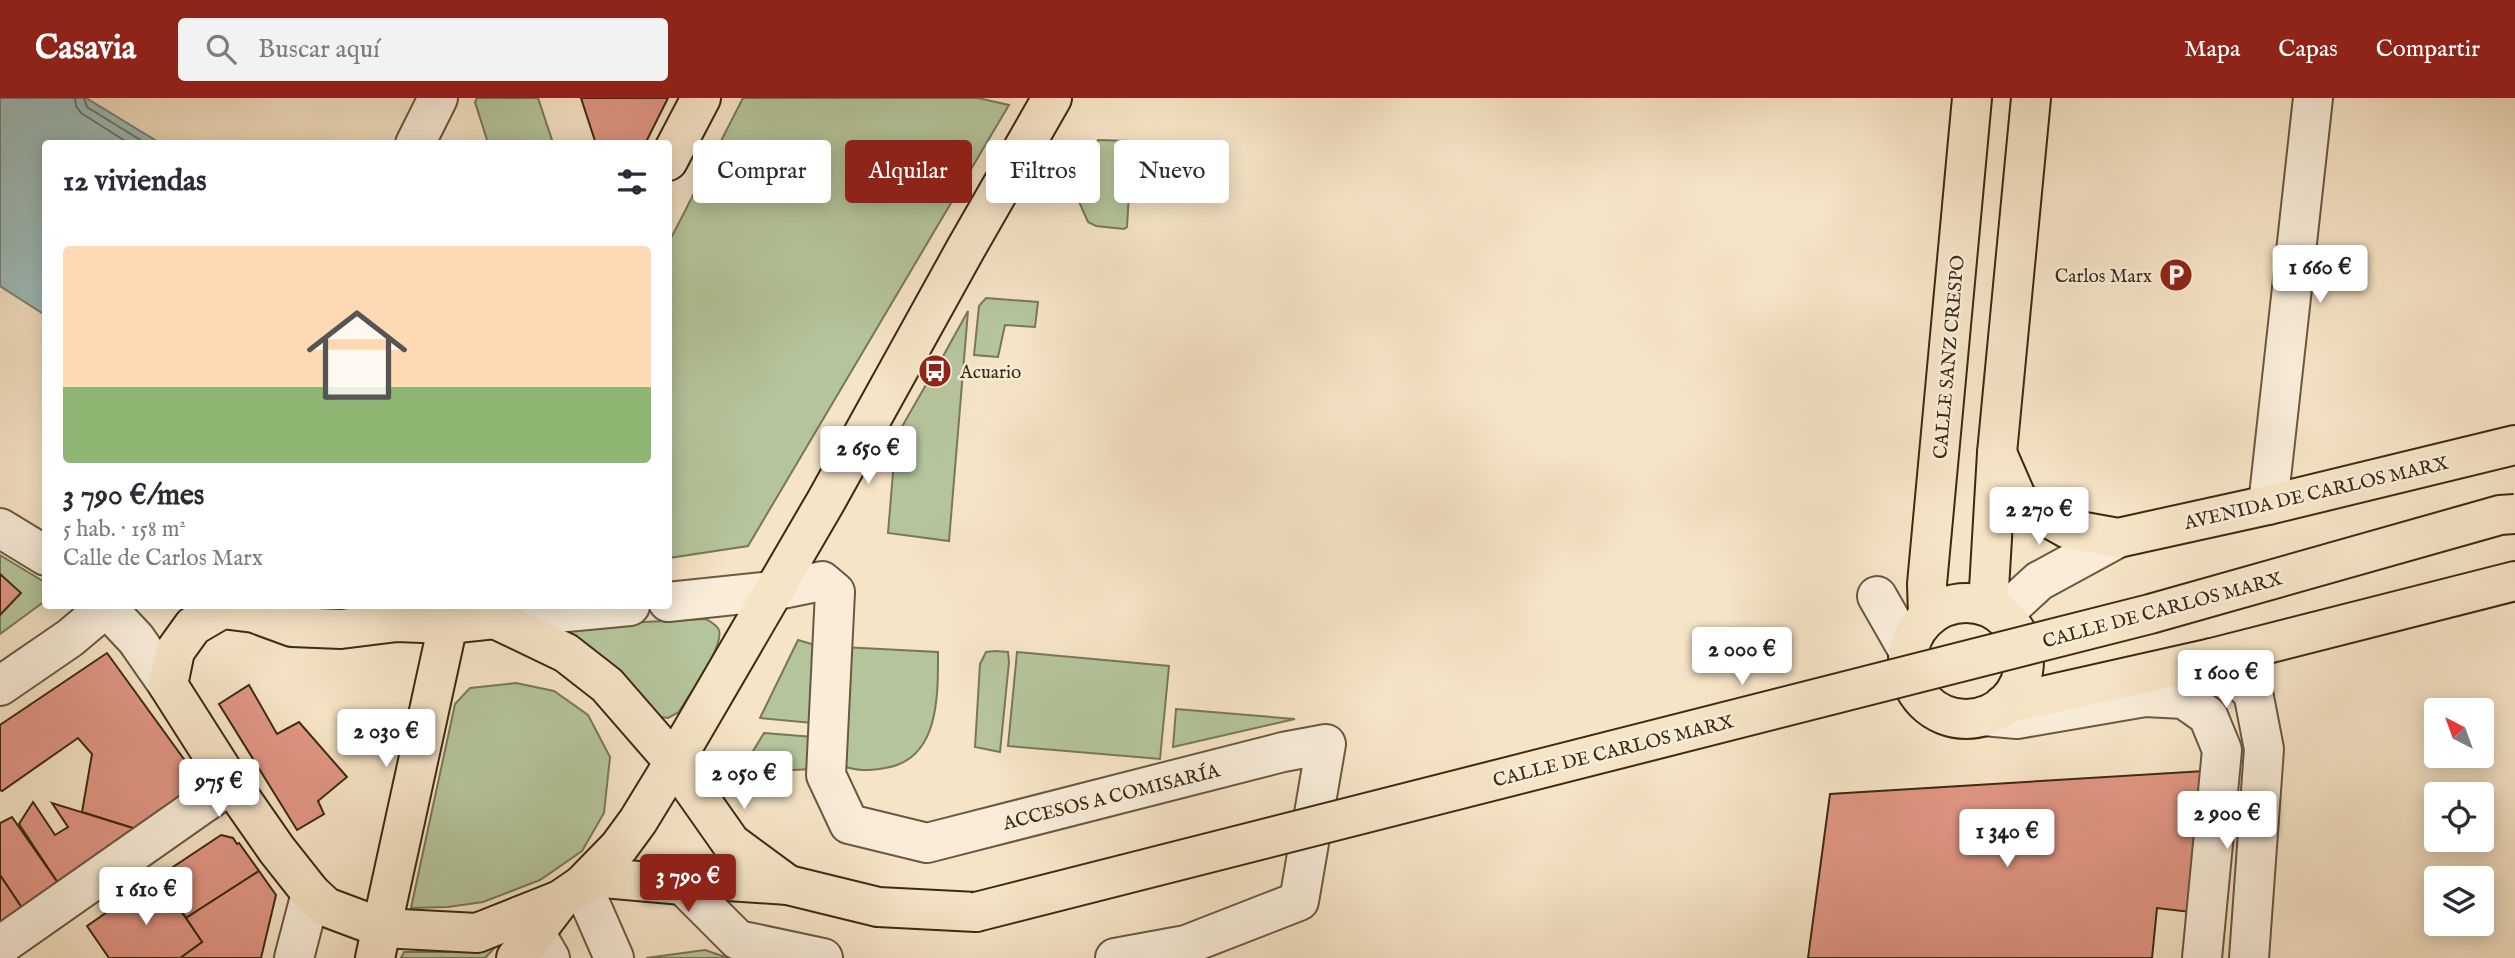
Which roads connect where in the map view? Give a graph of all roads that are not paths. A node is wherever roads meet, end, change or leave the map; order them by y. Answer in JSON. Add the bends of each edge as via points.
{"nodes":[{"id":1,"x":438,"y":98,"type":"edge"},
{"id":2,"x":701,"y":98,"type":"edge"},
{"id":3,"x":1052,"y":98,"type":"edge"},
{"id":4,"x":1972,"y":98,"type":"edge"},
{"id":5,"x":2031,"y":98,"type":"edge"},
{"id":6,"x":2313,"y":98,"type":"edge"},
{"id":7,"x":417,"y":140,"type":"edge"},
{"id":8,"x":672,"y":153,"type":"edge"},
{"id":9,"x":2515,"y":445,"type":"edge"},
{"id":10,"x":1997,"y":453,"type":"junction"},
{"id":11,"x":2268,"y":505,"type":"junction"},
{"id":12,"x":2515,"y":514,"type":"edge"},
{"id":13,"x":0,"y":528,"type":"edge"},
{"id":14,"x":2118,"y":538,"type":"junction"},
{"id":15,"x":42,"y":554,"type":"edge"},
{"id":16,"x":2515,"y":581,"type":"edge"},
{"id":17,"x":773,"y":592,"type":"junction"},
{"id":18,"x":1877,"y":596,"type":"dead end"},
{"id":19,"x":672,"y":602,"type":"edge"},
{"id":20,"x":103,"y":609,"type":"edge"},
{"id":21,"x":109,"y":609,"type":"edge"},
{"id":22,"x":249,"y":609,"type":"edge"},
{"id":23,"x":599,"y":609,"type":"edge"},
{"id":24,"x":1995,"y":611,"type":"junction"},
{"id":25,"x":452,"y":615,"type":"edge"},
{"id":26,"x":1928,"y":616,"type":"junction"},
{"id":27,"x":495,"y":619,"type":"junction"},
{"id":28,"x":1909,"y":652,"type":"junction"},
{"id":29,"x":2212,"y":658,"type":"junction"},
{"id":30,"x":168,"y":685,"type":"junction"},
{"id":31,"x":0,"y":686,"type":"edge"},
{"id":32,"x":1993,"y":711,"type":"junction"},
{"id":33,"x":674,"y":762,"type":"junction"},
{"id":34,"x":231,"y":784,"type":"junction"},
{"id":35,"x":683,"y":885,"type":"junction"},
{"id":36,"x":788,"y":885,"type":"junction"},
{"id":37,"x":578,"y":887,"type":"junction"},
{"id":38,"x":311,"y":893,"type":"junction"},
{"id":39,"x":531,"y":941,"type":"edge"},
{"id":40,"x":379,"y":943,"type":"edge"},
{"id":41,"x":0,"y":946,"type":"edge"},
{"id":42,"x":294,"y":958,"type":"edge"},
{"id":43,"x":614,"y":958,"type":"edge"},
{"id":44,"x":823,"y":958,"type":"edge"},
{"id":45,"x":1115,"y":958,"type":"edge"},
{"id":46,"x":2202,"y":958,"type":"edge"},
{"id":47,"x":2249,"y":958,"type":"edge"}],
"edges":[{"from":1,"to":7,"type":"street"},
{"from":2,"to":8,"type":"main road"},
{"from":3,"to":17,"type":"main road"},
{"from":4,"to":26,"type":"main road","name":"CALLE SANZ CRESPO","via":[[1927,584]]},
{"from":5,"to":10,"type":"main road"},
{"from":6,"to":11,"type":"street"},
{"from":9,"to":11,"type":"main road","name":"AVENIDA DE CARLOS MARX"},
{"from":10,"to":14,"type":"main road","name":"AVENIDA DE CARLOS MARX","via":[[2018,500],[2068,530]]},
{"from":10,"to":24,"type":"main road"},
{"from":11,"to":14,"type":"main road","name":"AVENIDA DE CARLOS MARX"},
{"from":12,"to":36,"type":"main road","name":"CALLE DE CARLOS MARX","bridge":true,"via":[[2150,614],[976,912],[878,907]]},
{"from":13,"to":15,"type":"street"},
{"from":14,"to":24,"type":"street","name":"AVENIDA DE CARLOS MARX"},
{"from":16,"to":29,"type":"main road"},
{"from":17,"to":19,"type":"street"},
{"from":17,"to":33,"type":"main road"},
{"from":17,"to":45,"type":"street","name":"ACCESOS A COMISARÍA","via":[[822,581],[835,592],[826,775],[849,824],[926,843],[1326,744],[1299,901],[1186,945]]},
{"from":18,"to":28,"type":"street"},
{"from":20,"to":31,"type":"street","via":[[70,638]]},
{"from":21,"to":30,"type":"street"},
{"from":22,"to":25,"type":"main road","via":[[292,627],[341,629]]},
{"from":22,"to":30,"type":"main road","via":[[222,609],[193,626],[175,651]]},
{"from":23,"to":27,"type":"street"},
{"from":24,"to":26,"type":"main road","via":[[1971,602],[1950,604]]},
{"from":24,"to":32,"type":"main road","via":[[2011,623],[2022,644],[2024,666],[2017,688]]},
{"from":25,"to":27,"type":"main road"},
{"from":25,"to":40,"type":"main road"},
{"from":26,"to":28,"type":"main road","via":[[1913,635]]},
{"from":27,"to":33,"type":"main road","name":"CALLE DE CARLOS MARX","via":[[566,653],[607,685]]},
{"from":28,"to":32,"type":"main road","via":[[1910,679],[1921,699],[1938,713],[1961,719]]},
{"from":29,"to":32,"type":"main road"},
{"from":29,"to":47,"type":"street","via":[[2253,692],[2264,749]]},
{"from":30,"to":34,"type":"main road"},
{"from":32,"to":46,"type":"street","via":[[2017,719],[2145,696],[2184,699],[2208,716],[2221,750]]},
{"from":33,"to":36,"type":"main road","name":"CALLE DE CARLOS MARX","via":[[731,843]]},
{"from":33,"to":37,"type":"main road","via":[[638,821]]},
{"from":34,"to":38,"type":"main road"},
{"from":34,"to":41,"type":"street"},
{"from":35,"to":36,"type":"main road","name":"CALLE DE CARLOS MARX","via":[[728,881]]},
{"from":35,"to":37,"type":"main road","name":"CALLE DE CARLOS MARX"},
{"from":35,"to":44,"type":"street","via":[[738,940]]},
{"from":37,"to":39,"type":"main road"},
{"from":37,"to":43,"type":"street"},
{"from":38,"to":40,"type":"main road"},
{"from":38,"to":42,"type":"street"},
{"from":39,"to":40,"type":"main road","via":[[477,933]]}]}
